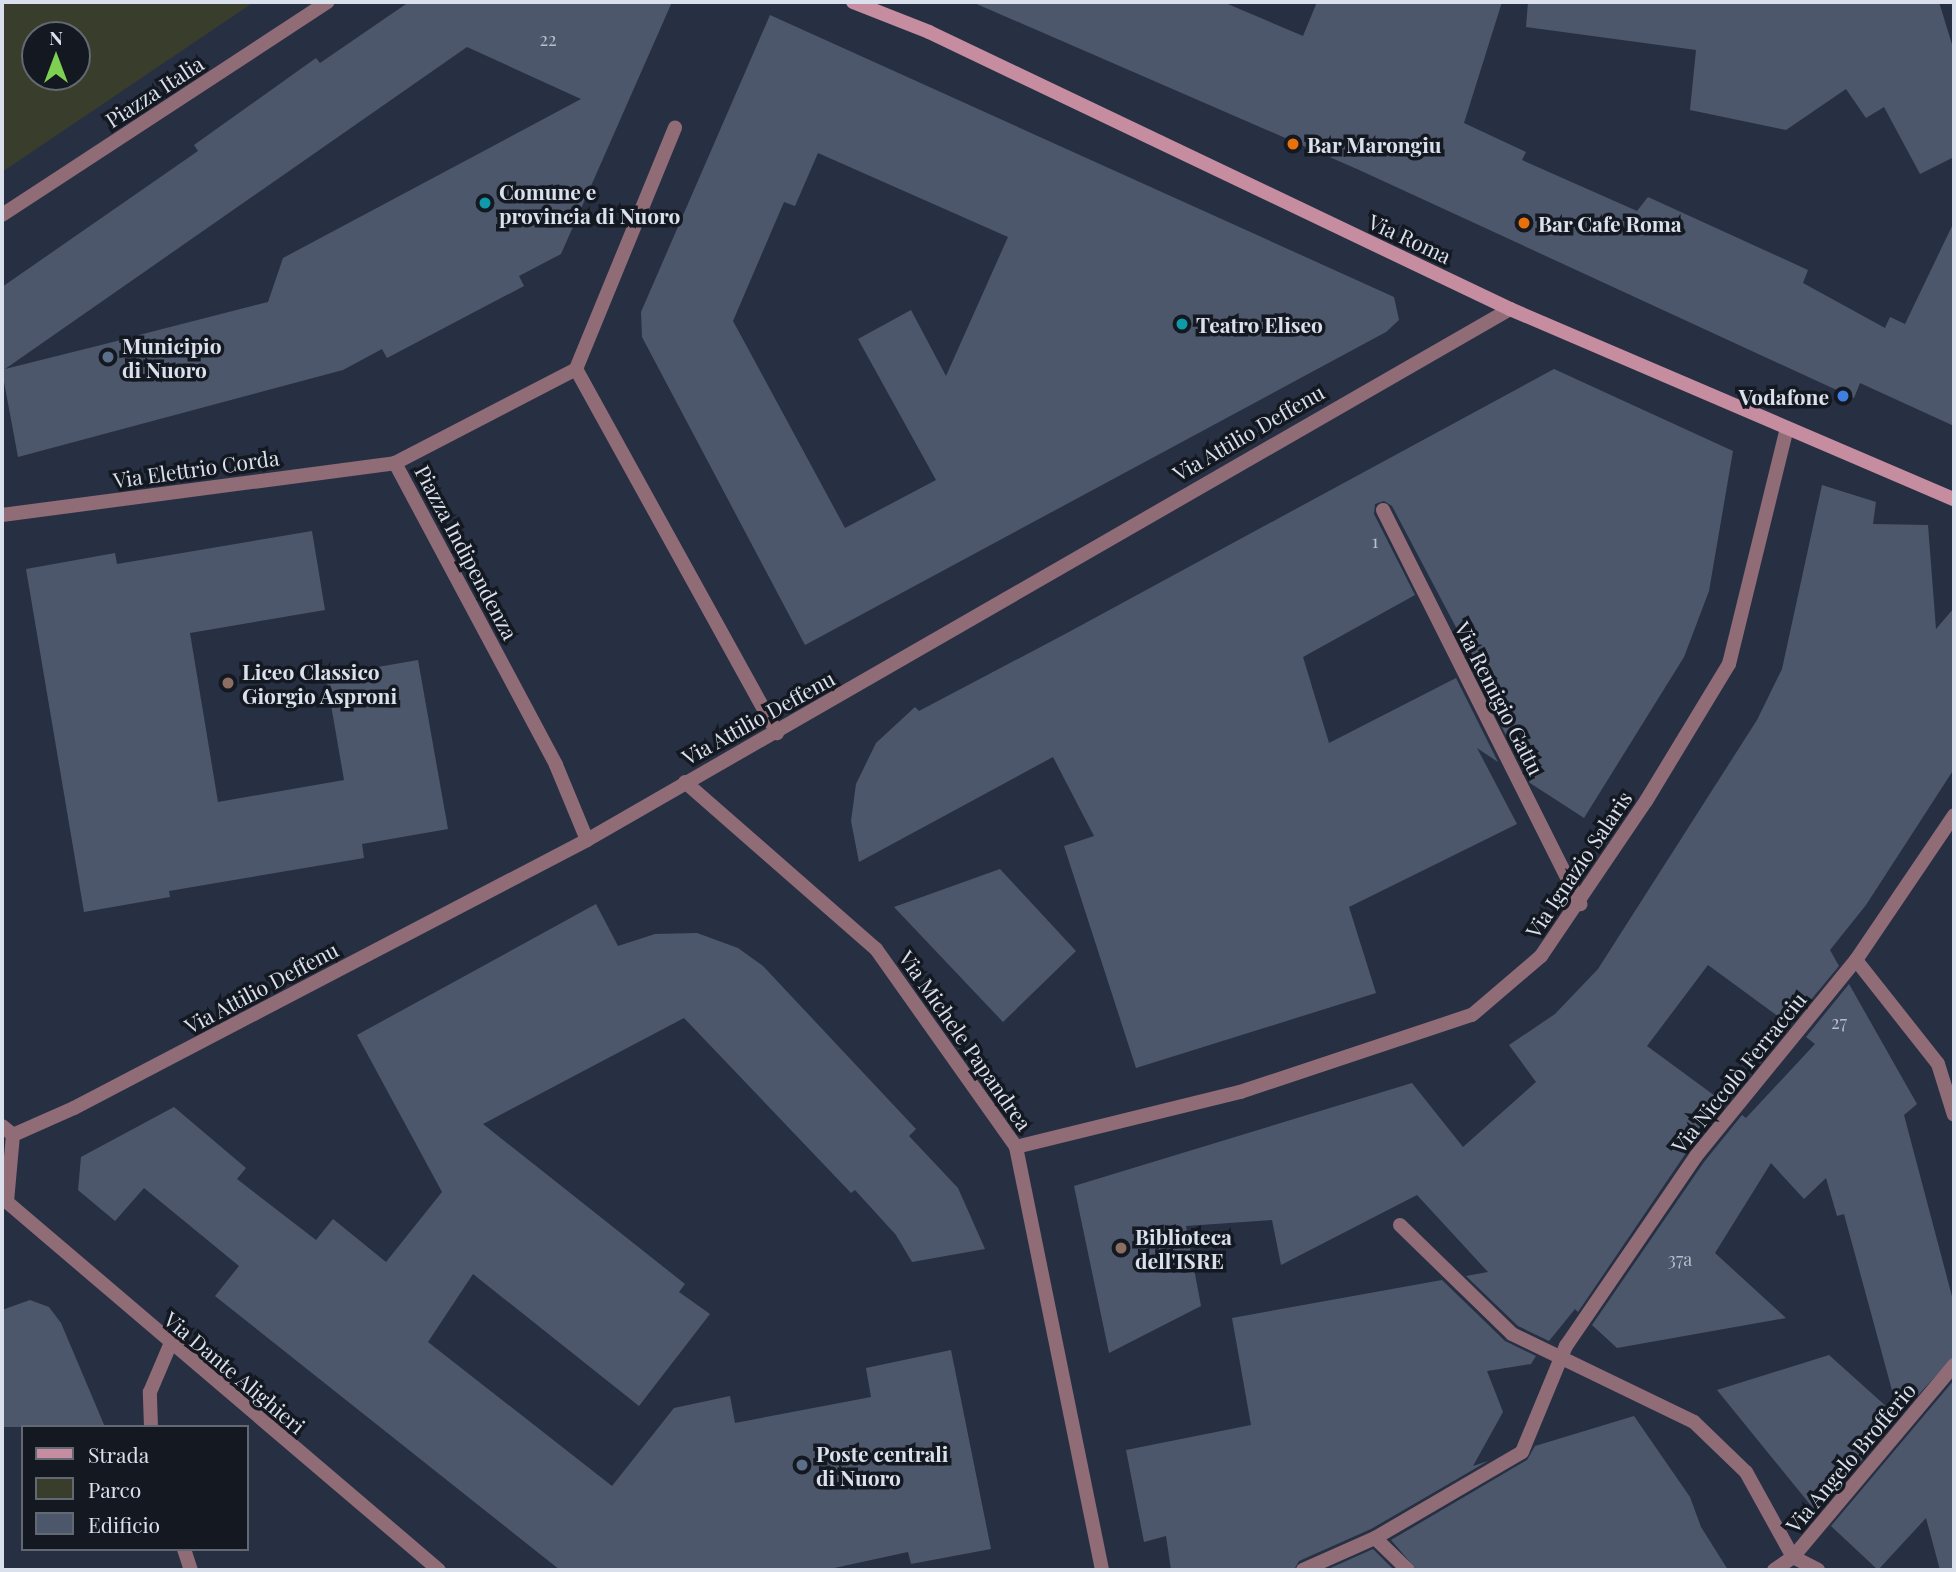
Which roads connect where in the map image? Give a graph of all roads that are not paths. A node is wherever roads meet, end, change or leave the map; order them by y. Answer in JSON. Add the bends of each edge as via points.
{"nodes":[{"id":1,"x":328,"y":2,"type":"edge"},
{"id":2,"x":853,"y":2,"type":"edge"},
{"id":3,"x":675,"y":128,"type":"dead end"},
{"id":4,"x":2,"y":215,"type":"edge"},
{"id":5,"x":1510,"y":309,"type":"junction"},
{"id":6,"x":576,"y":369,"type":"junction"},
{"id":7,"x":1787,"y":428,"type":"junction"},
{"id":8,"x":395,"y":463,"type":"junction"},
{"id":9,"x":1954,"y":499,"type":"edge"},
{"id":10,"x":1383,"y":510,"type":"dead end"},
{"id":11,"x":2,"y":515,"type":"edge"},
{"id":12,"x":777,"y":733,"type":"junction"},
{"id":13,"x":685,"y":782,"type":"junction"},
{"id":14,"x":1954,"y":815,"type":"edge"},
{"id":15,"x":587,"y":840,"type":"junction"},
{"id":16,"x":1580,"y":904,"type":"junction"},
{"id":17,"x":1856,"y":960,"type":"junction"},
{"id":18,"x":1954,"y":1115,"type":"edge"},
{"id":19,"x":8,"y":1131,"type":"edge"},
{"id":20,"x":1016,"y":1147,"type":"junction"},
{"id":21,"x":4,"y":1204,"type":"edge"},
{"id":22,"x":1400,"y":1225,"type":"dead end"},
{"id":23,"x":170,"y":1345,"type":"junction"},
{"id":24,"x":1561,"y":1358,"type":"junction"},
{"id":25,"x":1954,"y":1366,"type":"edge"},
{"id":26,"x":151,"y":1425,"type":"edge"},
{"id":27,"x":1375,"y":1538,"type":"junction"},
{"id":28,"x":185,"y":1551,"type":"edge"},
{"id":29,"x":1794,"y":1557,"type":"junction"},
{"id":30,"x":191,"y":1570,"type":"edge"},
{"id":31,"x":439,"y":1570,"type":"edge"},
{"id":32,"x":1102,"y":1570,"type":"edge"},
{"id":33,"x":1303,"y":1570,"type":"edge"},
{"id":34,"x":1408,"y":1570,"type":"edge"},
{"id":35,"x":1774,"y":1570,"type":"edge"},
{"id":36,"x":1818,"y":1570,"type":"edge"}],
"edges":[{"from":1,"to":4,"type":"street","name":"Piazza Italia"},
{"from":2,"to":5,"type":"street","name":"Via Roma","via":[[941,38]]},
{"from":3,"to":6,"type":"street"},
{"from":5,"to":7,"type":"street","name":"Via Roma"},
{"from":5,"to":12,"type":"street","name":"Via Attilio Deffenu","via":[[1331,407]]},
{"from":6,"to":8,"type":"street","name":"Piazza Indipendenza"},
{"from":6,"to":12,"type":"street"},
{"from":7,"to":9,"type":"street","name":"Via Roma"},
{"from":7,"to":16,"type":"street","name":"Via Ignazio Salaris","via":[[1729,664]]},
{"from":8,"to":11,"type":"street","name":"Via Elettrio Corda"},
{"from":8,"to":15,"type":"street","name":"Piazza Indipendenza","via":[[556,765]]},
{"from":10,"to":16,"type":"street","name":"Via Remigio Gattu"},
{"from":12,"to":13,"type":"street","name":"Via Attilio Deffenu"},
{"from":13,"to":15,"type":"street","name":"Via Attilio Deffenu"},
{"from":13,"to":20,"type":"street","name":"Via Michele Papandrea","via":[[876,949]]},
{"from":14,"to":17,"type":"street","name":"Via Niccolò Ferracciu"},
{"from":15,"to":19,"type":"street","name":"Via Attilio Deffenu","via":[[86,1102]]},
{"from":16,"to":20,"type":"street","name":"Via Ignazio Salaris","via":[[1541,956],[1472,1014],[1240,1092]]},
{"from":17,"to":18,"type":"street","via":[[1938,1064]]},
{"from":17,"to":24,"type":"street","name":"Via Niccolò Ferracciu","via":[[1696,1156]]},
{"from":19,"to":21,"type":"street"},
{"from":20,"to":32,"type":"street","name":"Via Michele Papandrea"},
{"from":21,"to":23,"type":"street","name":"Via Dante Alighieri"},
{"from":22,"to":24,"type":"street","via":[[1511,1334]]},
{"from":23,"to":26,"type":"street","via":[[150,1392]]},
{"from":23,"to":31,"type":"street","name":"Via Dante Alighieri"},
{"from":24,"to":27,"type":"street","name":"Via Niccolò Ferracciu","via":[[1522,1452]]},
{"from":24,"to":29,"type":"street","via":[[1694,1422],[1746,1472]]},
{"from":25,"to":29,"type":"street","name":"Via Angelo Brofferio"},
{"from":27,"to":33,"type":"street","name":"Via Niccolò Ferracciu"},
{"from":27,"to":34,"type":"street"},
{"from":28,"to":30,"type":"street"},
{"from":29,"to":35,"type":"street","name":"Via Angelo Brofferio"},
{"from":29,"to":36,"type":"street"}]}
